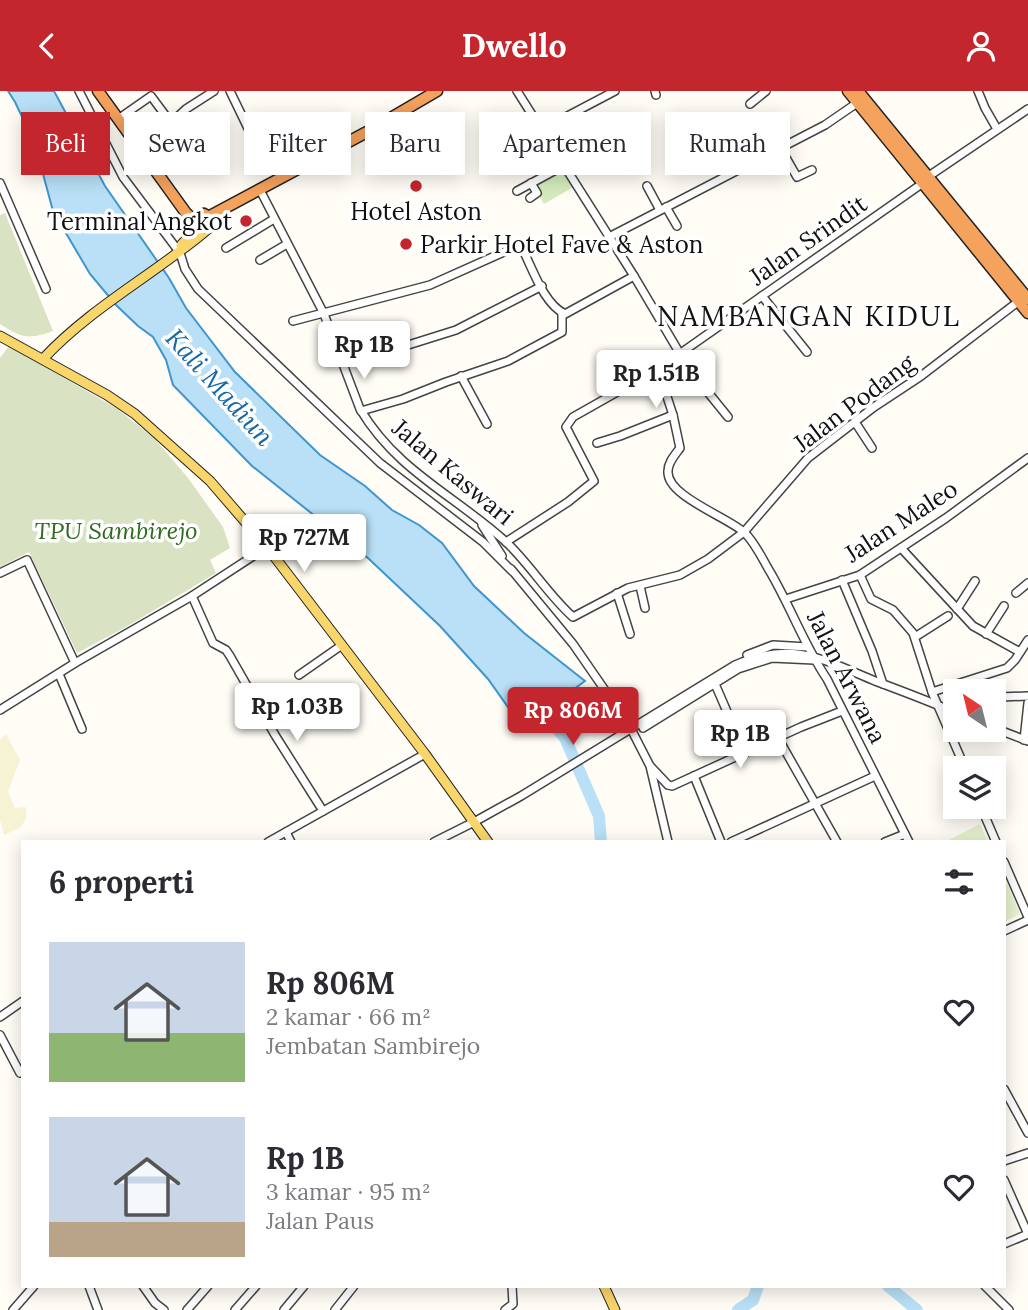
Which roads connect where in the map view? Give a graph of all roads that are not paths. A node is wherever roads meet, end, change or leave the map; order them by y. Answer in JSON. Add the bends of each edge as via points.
{"nodes":[{"id":1,"x":79,"y":91,"type":"edge"},
{"id":2,"x":98,"y":91,"type":"edge"},
{"id":3,"x":214,"y":91,"type":"edge"},
{"id":4,"x":230,"y":91,"type":"edge"},
{"id":5,"x":437,"y":91,"type":"edge"},
{"id":6,"x":517,"y":91,"type":"edge"},
{"id":7,"x":615,"y":91,"type":"edge"},
{"id":8,"x":766,"y":91,"type":"edge"},
{"id":9,"x":848,"y":91,"type":"edge"},
{"id":10,"x":858,"y":91,"type":"edge"},
{"id":11,"x":978,"y":91,"type":"edge"},
{"id":12,"x":857,"y":103,"type":"junction"},
{"id":13,"x":750,"y":104,"type":"dead end"},
{"id":14,"x":1028,"y":109,"type":"edge"},
{"id":15,"x":530,"y":112,"type":"edge"},
{"id":16,"x":575,"y":112,"type":"edge"},
{"id":17,"x":118,"y":119,"type":"junction"},
{"id":18,"x":244,"y":120,"type":"edge"},
{"id":19,"x":997,"y":129,"type":"junction"},
{"id":20,"x":790,"y":144,"type":"edge"},
{"id":21,"x":790,"y":165,"type":"edge"},
{"id":22,"x":812,"y":170,"type":"dead end"},
{"id":23,"x":546,"y":175,"type":"edge"},
{"id":24,"x":569,"y":175,"type":"edge"},
{"id":25,"x":730,"y":175,"type":"edge"},
{"id":26,"x":926,"y":179,"type":"junction"},
{"id":27,"x":0,"y":183,"type":"edge"},
{"id":28,"x":531,"y":183,"type":"junction"},
{"id":29,"x":647,"y":186,"type":"dead end"},
{"id":30,"x":260,"y":190,"type":"junction"},
{"id":31,"x":517,"y":191,"type":"dead end"},
{"id":32,"x":530,"y":198,"type":"dead end"},
{"id":33,"x":663,"y":209,"type":"junction"},
{"id":34,"x":274,"y":219,"type":"junction"},
{"id":35,"x":206,"y":222,"type":"junction"},
{"id":36,"x":677,"y":226,"type":"dead end"},
{"id":37,"x":609,"y":237,"type":"junction"},
{"id":38,"x":288,"y":244,"type":"junction"},
{"id":39,"x":226,"y":248,"type":"dead end"},
{"id":40,"x":176,"y":253,"type":"junction"},
{"id":41,"x":260,"y":260,"type":"dead end"},
{"id":42,"x":634,"y":276,"type":"junction"},
{"id":43,"x":542,"y":286,"type":"junction"},
{"id":44,"x":46,"y":289,"type":"dead end"},
{"id":45,"x":762,"y":296,"type":"junction"},
{"id":46,"x":1023,"y":300,"type":"edge"},
{"id":47,"x":562,"y":313,"type":"junction"},
{"id":48,"x":1028,"y":313,"type":"edge"},
{"id":49,"x":324,"y":314,"type":"junction"},
{"id":50,"x":293,"y":321,"type":"dead end"},
{"id":51,"x":0,"y":336,"type":"edge"},
{"id":52,"x":681,"y":351,"type":"junction"},
{"id":53,"x":807,"y":352,"type":"dead end"},
{"id":54,"x":43,"y":359,"type":"junction"},
{"id":55,"x":379,"y":359,"type":"dead end"},
{"id":56,"x":615,"y":362,"type":"dead end"},
{"id":57,"x":658,"y":369,"type":"junction"},
{"id":58,"x":461,"y":376,"type":"junction"},
{"id":59,"x":361,"y":411,"type":"junction"},
{"id":60,"x":673,"y":415,"type":"junction"},
{"id":61,"x":728,"y":417,"type":"dead end"},
{"id":62,"x":855,"y":422,"type":"junction"},
{"id":63,"x":487,"y":424,"type":"dead end"},
{"id":64,"x":597,"y":443,"type":"dead end"},
{"id":65,"x":872,"y":448,"type":"dead end"},
{"id":66,"x":1028,"y":458,"type":"edge"},
{"id":67,"x":480,"y":522,"type":"junction"},
{"id":68,"x":744,"y":532,"type":"junction"},
{"id":69,"x":506,"y":542,"type":"junction"},
{"id":70,"x":267,"y":547,"type":"junction"},
{"id":71,"x":901,"y":548,"type":"junction"},
{"id":72,"x":512,"y":571,"type":"junction"},
{"id":73,"x":0,"y":573,"type":"edge"},
{"id":74,"x":860,"y":575,"type":"junction"},
{"id":75,"x":842,"y":580,"type":"junction"},
{"id":76,"x":975,"y":581,"type":"dead end"},
{"id":77,"x":1028,"y":583,"type":"edge"},
{"id":78,"x":640,"y":586,"type":"junction"},
{"id":79,"x":617,"y":593,"type":"junction"},
{"id":80,"x":1016,"y":593,"type":"dead end"},
{"id":81,"x":192,"y":596,"type":"junction"},
{"id":82,"x":786,"y":599,"type":"junction"},
{"id":83,"x":1004,"y":605,"type":"dead end"},
{"id":84,"x":645,"y":608,"type":"dead end"},
{"id":85,"x":957,"y":609,"type":"junction"},
{"id":86,"x":948,"y":616,"type":"dead end"},
{"id":87,"x":573,"y":617,"type":"joint"},
{"id":88,"x":630,"y":634,"type":"dead end"},
{"id":89,"x":986,"y":634,"type":"junction"},
{"id":90,"x":915,"y":637,"type":"junction"},
{"id":91,"x":1028,"y":640,"type":"edge"},
{"id":92,"x":342,"y":646,"type":"junction"},
{"id":93,"x":808,"y":647,"type":"junction"},
{"id":94,"x":1020,"y":652,"type":"junction"},
{"id":95,"x":813,"y":658,"type":"junction"},
{"id":96,"x":75,"y":663,"type":"junction"},
{"id":97,"x":59,"y":674,"type":"junction"},
{"id":98,"x":299,"y":675,"type":"dead end"},
{"id":99,"x":715,"y":684,"type":"junction"},
{"id":100,"x":883,"y":684,"type":"junction"},
{"id":101,"x":932,"y":692,"type":"junction"},
{"id":102,"x":1028,"y":696,"type":"edge"},
{"id":103,"x":1006,"y":697,"type":"edge"},
{"id":104,"x":1028,"y":703,"type":"edge"},
{"id":105,"x":939,"y":705,"type":"junction"},
{"id":106,"x":943,"y":707,"type":"edge"},
{"id":107,"x":0,"y":710,"type":"edge"},
{"id":108,"x":842,"y":711,"type":"junction"},
{"id":109,"x":638,"y":719,"type":"dead end"},
{"id":110,"x":629,"y":728,"type":"junction"},
{"id":111,"x":643,"y":728,"type":"dead end"},
{"id":112,"x":82,"y":729,"type":"dead end"},
{"id":113,"x":1006,"y":731,"type":"edge"},
{"id":114,"x":778,"y":737,"type":"junction"},
{"id":115,"x":1026,"y":740,"type":"edge"},
{"id":116,"x":745,"y":753,"type":"junction"},
{"id":117,"x":425,"y":754,"type":"junction"},
{"id":118,"x":960,"y":756,"type":"edge"},
{"id":119,"x":650,"y":766,"type":"junction"},
{"id":120,"x":694,"y":776,"type":"junction"},
{"id":121,"x":875,"y":776,"type":"junction"},
{"id":122,"x":816,"y":803,"type":"junction"},
{"id":123,"x":323,"y":811,"type":"junction"},
{"id":124,"x":986,"y":819,"type":"edge"},
{"id":125,"x":474,"y":822,"type":"junction"},
{"id":126,"x":286,"y":832,"type":"junction"},
{"id":127,"x":905,"y":834,"type":"junction"},
{"id":128,"x":272,"y":840,"type":"edge"},
{"id":129,"x":290,"y":840,"type":"edge"},
{"id":130,"x":437,"y":840,"type":"edge"},
{"id":131,"x":487,"y":840,"type":"edge"},
{"id":132,"x":668,"y":840,"type":"edge"},
{"id":133,"x":720,"y":840,"type":"edge"},
{"id":134,"x":735,"y":840,"type":"edge"},
{"id":135,"x":836,"y":840,"type":"edge"},
{"id":136,"x":890,"y":840,"type":"edge"},
{"id":137,"x":908,"y":840,"type":"edge"},
{"id":138,"x":995,"y":840,"type":"edge"},
{"id":139,"x":1006,"y":867,"type":"edge"},
{"id":140,"x":1028,"y":919,"type":"edge"},
{"id":141,"x":1006,"y":930,"type":"edge"},
{"id":142,"x":21,"y":1002,"type":"edge"},
{"id":143,"x":0,"y":1017,"type":"edge"},
{"id":144,"x":0,"y":1035,"type":"edge"},
{"id":145,"x":20,"y":1073,"type":"dead end"},
{"id":146,"x":1006,"y":1093,"type":"edge"},
{"id":147,"x":1028,"y":1133,"type":"edge"},
{"id":148,"x":1028,"y":1153,"type":"edge"},
{"id":149,"x":1006,"y":1160,"type":"edge"},
{"id":150,"x":1006,"y":1185,"type":"edge"},
{"id":151,"x":1013,"y":1201,"type":"junction"},
{"id":152,"x":1006,"y":1203,"type":"edge"},
{"id":153,"x":1006,"y":1243,"type":"edge"},
{"id":154,"x":32,"y":1288,"type":"edge"},
{"id":155,"x":90,"y":1288,"type":"edge"},
{"id":156,"x":145,"y":1288,"type":"edge"},
{"id":157,"x":206,"y":1288,"type":"edge"},
{"id":158,"x":254,"y":1288,"type":"edge"},
{"id":159,"x":302,"y":1288,"type":"edge"},
{"id":160,"x":352,"y":1288,"type":"edge"},
{"id":161,"x":512,"y":1288,"type":"edge"},
{"id":162,"x":605,"y":1288,"type":"edge"},
{"id":163,"x":987,"y":1288,"type":"edge"},
{"id":164,"x":13,"y":1310,"type":"edge"},
{"id":165,"x":98,"y":1310,"type":"edge"},
{"id":166,"x":163,"y":1310,"type":"edge"},
{"id":167,"x":187,"y":1310,"type":"edge"},
{"id":168,"x":235,"y":1310,"type":"edge"},
{"id":169,"x":284,"y":1310,"type":"edge"},
{"id":170,"x":335,"y":1310,"type":"edge"},
{"id":171,"x":505,"y":1310,"type":"edge"},
{"id":172,"x":615,"y":1310,"type":"edge"},
{"id":173,"x":1009,"y":1310,"type":"edge"}],
"edges":[{"from":1,"to":40,"type":"street","via":[[123,177]]},
{"from":2,"to":17,"type":"highway"},
{"from":3,"to":17,"type":"street","via":[[172,123],[151,96]]},
{"from":4,"to":18,"type":"street"},
{"from":5,"to":30,"type":"highway"},
{"from":6,"to":15,"type":"street"},
{"from":7,"to":16,"type":"street"},
{"from":8,"to":13,"type":"street"},
{"from":9,"to":12,"type":"highway"},
{"from":10,"to":26,"type":"highway"},
{"from":11,"to":19,"type":"street"},
{"from":12,"to":20,"type":"street"},
{"from":12,"to":26,"type":"highway"},
{"from":14,"to":19,"type":"street","name":"Jalan Srindit"},
{"from":17,"to":35,"type":"highway","via":[[180,204]]},
{"from":19,"to":26,"type":"street","name":"Jalan Srindit"},
{"from":21,"to":22,"type":"street","via":[[797,177]]},
{"from":23,"to":28,"type":"street"},
{"from":24,"to":37,"type":"street"},
{"from":25,"to":33,"type":"street"},
{"from":26,"to":45,"type":"street","name":"Jalan Srindit"},
{"from":26,"to":46,"type":"highway"},
{"from":27,"to":44,"type":"street"},
{"from":28,"to":31,"type":"street"},
{"from":28,"to":32,"type":"street","via":[[537,193]]},
{"from":29,"to":33,"type":"street"},
{"from":30,"to":34,"type":"street","name":"Jalan Kaswari"},
{"from":30,"to":35,"type":"highway"},
{"from":33,"to":36,"type":"street"},
{"from":33,"to":37,"type":"street"},
{"from":34,"to":38,"type":"street","name":"Jalan Kaswari"},
{"from":34,"to":39,"type":"street"},
{"from":35,"to":40,"type":"main road"},
{"from":37,"to":42,"type":"street"},
{"from":38,"to":41,"type":"street"},
{"from":38,"to":49,"type":"street","name":"Jalan Kaswari"},
{"from":40,"to":54,"type":"main road","via":[[64,337]]},
{"from":40,"to":72,"type":"street","via":[[198,289],[350,435],[483,542]]},
{"from":42,"to":47,"type":"street"},
{"from":42,"to":52,"type":"street"},
{"from":43,"to":47,"type":"street"},
{"from":43,"to":49,"type":"street","via":[[523,250],[514,247],[430,285]]},
{"from":43,"to":55,"type":"street","via":[[456,330]]},
{"from":45,"to":52,"type":"street","name":"Jalan Srindit"},
{"from":45,"to":53,"type":"street"},
{"from":46,"to":48,"type":"highway"},
{"from":46,"to":62,"type":"street","name":"Jalan Podang"},
{"from":47,"to":58,"type":"street","via":[[563,330],[554,337],[508,361]]},
{"from":49,"to":50,"type":"street"},
{"from":49,"to":59,"type":"street","name":"Jalan Kaswari"},
{"from":51,"to":54,"type":"main road"},
{"from":52,"to":57,"type":"street","name":"Jalan Srindit"},
{"from":52,"to":61,"type":"street","via":[[689,369]]},
{"from":54,"to":70,"type":"main road","via":[[135,414],[210,481]]},
{"from":56,"to":57,"type":"street"},
{"from":57,"to":60,"type":"street"},
{"from":57,"to":69,"type":"street","name":"Jalan Srindit","via":[[567,423],[594,481]]},
{"from":58,"to":59,"type":"street"},
{"from":58,"to":63,"type":"street"},
{"from":59,"to":67,"type":"street","name":"Jalan Kaswari","via":[[391,451]]},
{"from":60,"to":64,"type":"street"},
{"from":60,"to":68,"type":"street","via":[[680,446],[667,476],[677,491]]},
{"from":62,"to":65,"type":"street"},
{"from":62,"to":68,"type":"street","name":"Jalan Podang","via":[[808,458]]},
{"from":66,"to":71,"type":"street","name":"Jalan Maleo"},
{"from":67,"to":69,"type":"street","name":"Jalan Kaswari"},
{"from":67,"to":72,"type":"street"},
{"from":68,"to":78,"type":"street","name":"Jalan Podang","via":[[680,575]]},
{"from":68,"to":82,"type":"street","name":"Jalan Arwana"},
{"from":69,"to":87,"type":"street","name":"Jalan Kaswari"},
{"from":70,"to":81,"type":"street"},
{"from":70,"to":92,"type":"main road"},
{"from":71,"to":74,"type":"street","name":"Jalan Maleo"},
{"from":71,"to":85,"type":"street"},
{"from":72,"to":110,"type":"street","via":[[573,644]]},
{"from":73,"to":96,"type":"street","via":[[27,560]]},
{"from":74,"to":75,"type":"street","name":"Jalan Maleo"},
{"from":74,"to":90,"type":"street","via":[[871,599],[893,610]]},
{"from":75,"to":82,"type":"street","name":"Jalan Maleo"},
{"from":75,"to":100,"type":"street"},
{"from":76,"to":85,"type":"street"},
{"from":77,"to":80,"type":"street"},
{"from":78,"to":79,"type":"street","name":"Jalan Podang"},
{"from":78,"to":84,"type":"street"},
{"from":79,"to":87,"type":"street","name":"Jalan Podang"},
{"from":79,"to":88,"type":"street"},
{"from":81,"to":96,"type":"street"},
{"from":81,"to":123,"type":"street","via":[[212,643],[230,656]]},
{"from":82,"to":93,"type":"street","name":"Jalan Arwana"},
{"from":83,"to":89,"type":"street"},
{"from":85,"to":89,"type":"street"},
{"from":86,"to":90,"type":"street"},
{"from":89,"to":94,"type":"street"},
{"from":90,"to":101,"type":"street"},
{"from":91,"to":94,"type":"street"},
{"from":92,"to":98,"type":"street"},
{"from":92,"to":117,"type":"main road"},
{"from":93,"to":95,"type":"street","name":"Jalan Arwana"},
{"from":93,"to":109,"type":"street","via":[[764,648],[732,662]]},
{"from":94,"to":101,"type":"street","via":[[1007,668]]},
{"from":95,"to":99,"type":"street","via":[[762,660]]},
{"from":95,"to":100,"type":"street"},
{"from":95,"to":108,"type":"street","name":"Jalan Arwana"},
{"from":95,"to":110,"type":"street","via":[[779,652],[752,658]]},
{"from":96,"to":97,"type":"street"},
{"from":97,"to":107,"type":"street"},
{"from":97,"to":112,"type":"street"},
{"from":99,"to":111,"type":"street"},
{"from":99,"to":116,"type":"street"},
{"from":100,"to":105,"type":"street"},
{"from":101,"to":105,"type":"street"},
{"from":102,"to":103,"type":"street"},
{"from":104,"to":115,"type":"street"},
{"from":105,"to":106,"type":"street"},
{"from":105,"to":118,"type":"street"},
{"from":108,"to":114,"type":"street"},
{"from":108,"to":121,"type":"street","name":"Jalan Arwana"},
{"from":110,"to":119,"type":"street"},
{"from":110,"to":125,"type":"street"},
{"from":113,"to":115,"type":"street"},
{"from":114,"to":116,"type":"street"},
{"from":114,"to":122,"type":"street"},
{"from":116,"to":120,"type":"street"},
{"from":117,"to":123,"type":"street"},
{"from":117,"to":125,"type":"main road"},
{"from":119,"to":120,"type":"street","via":[[668,785]]},
{"from":119,"to":132,"type":"street"},
{"from":120,"to":133,"type":"street"},
{"from":121,"to":122,"type":"street"},
{"from":121,"to":127,"type":"street","name":"Jalan Arwana"},
{"from":122,"to":134,"type":"street"},
{"from":122,"to":135,"type":"street"},
{"from":123,"to":126,"type":"street"},
{"from":124,"to":138,"type":"street"},
{"from":125,"to":130,"type":"street"},
{"from":125,"to":131,"type":"main road"},
{"from":126,"to":128,"type":"street"},
{"from":126,"to":129,"type":"street"},
{"from":127,"to":136,"type":"street"},
{"from":127,"to":137,"type":"street","name":"Jalan Arwana"},
{"from":139,"to":140,"type":"street"},
{"from":140,"to":141,"type":"street"},
{"from":142,"to":143,"type":"street"},
{"from":144,"to":145,"type":"street"},
{"from":146,"to":147,"type":"street"},
{"from":148,"to":149,"type":"street"},
{"from":150,"to":151,"type":"street"},
{"from":151,"to":152,"type":"street"},
{"from":151,"to":153,"type":"street","via":[[1028,1235]]},
{"from":154,"to":164,"type":"street"},
{"from":155,"to":165,"type":"street"},
{"from":156,"to":166,"type":"street"},
{"from":157,"to":167,"type":"street"},
{"from":158,"to":168,"type":"street"},
{"from":159,"to":169,"type":"street"},
{"from":160,"to":170,"type":"street"},
{"from":161,"to":171,"type":"street","via":[[513,1304]]},
{"from":162,"to":172,"type":"main road"},
{"from":163,"to":173,"type":"street"}]}
